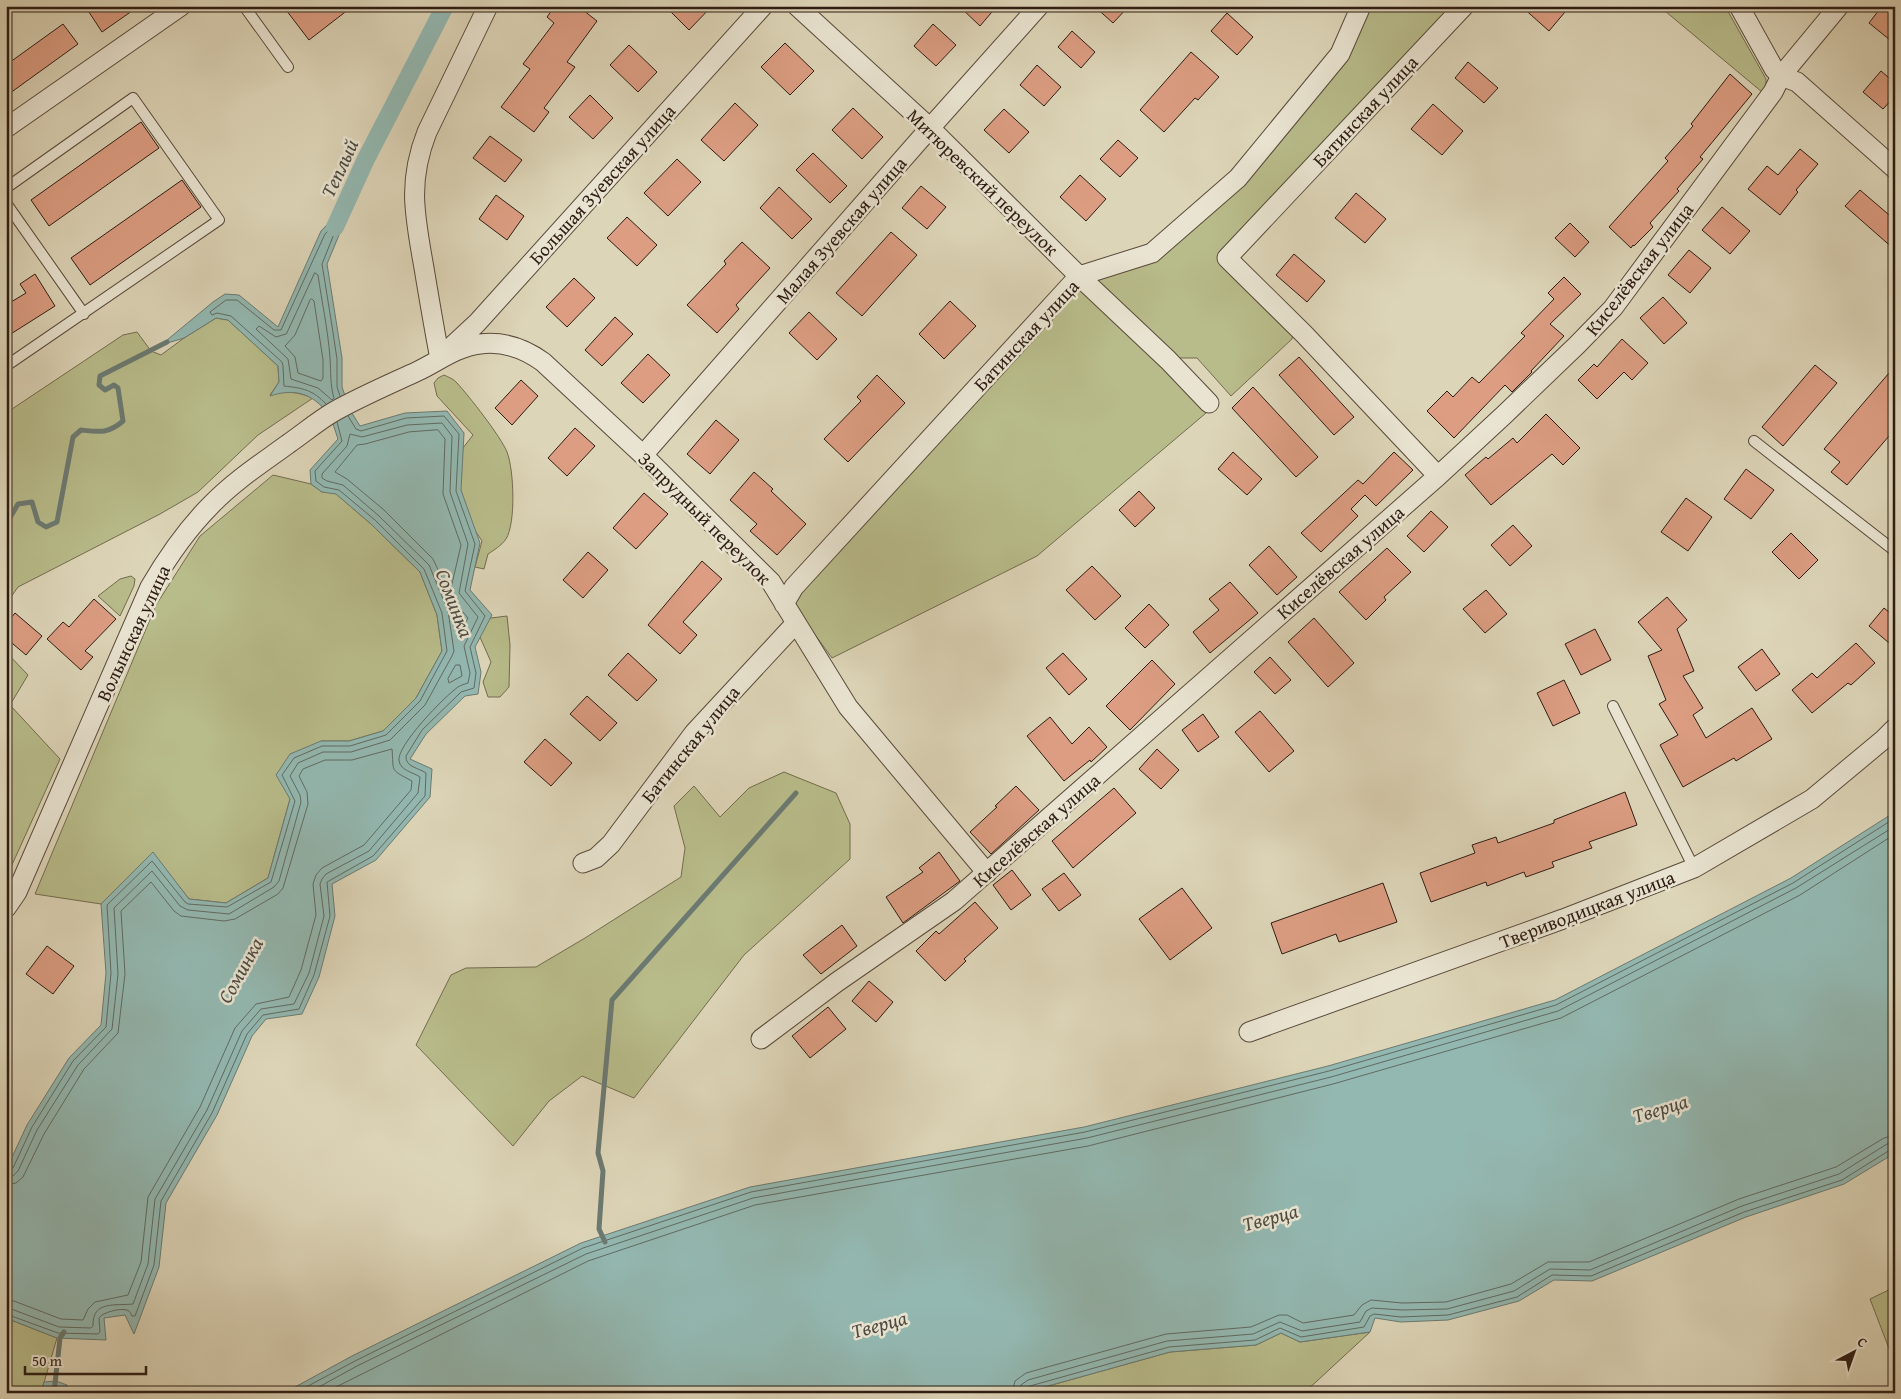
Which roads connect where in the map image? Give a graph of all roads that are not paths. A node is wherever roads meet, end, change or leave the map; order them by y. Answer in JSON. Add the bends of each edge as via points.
{"nodes":[{"id":1,"x":181,"y":6,"type":"edge"},
{"id":2,"x":244,"y":6,"type":"edge"},
{"id":3,"x":488,"y":6,"type":"edge"},
{"id":4,"x":763,"y":6,"type":"edge"},
{"id":5,"x":797,"y":6,"type":"edge"},
{"id":6,"x":1039,"y":6,"type":"edge"},
{"id":7,"x":1361,"y":6,"type":"edge"},
{"id":8,"x":1464,"y":6,"type":"edge"},
{"id":9,"x":1739,"y":6,"type":"edge"},
{"id":10,"x":1839,"y":6,"type":"edge"},
{"id":11,"x":288,"y":67,"type":"dead end"},
{"id":12,"x":1781,"y":76,"type":"junction"},
{"id":13,"x":6,"y":128,"type":"edge"},
{"id":14,"x":930,"y":128,"type":"junction"},
{"id":15,"x":1895,"y":169,"type":"edge"},
{"id":16,"x":6,"y":188,"type":"edge"},
{"id":17,"x":6,"y":203,"type":"edge"},
{"id":18,"x":1079,"y":276,"type":"junction"},
{"id":19,"x":84,"y":314,"type":"junction"},
{"id":20,"x":440,"y":359,"type":"junction"},
{"id":21,"x":6,"y":366,"type":"edge"},
{"id":22,"x":1209,"y":403,"type":"dead end"},
{"id":23,"x":1754,"y":441,"type":"dead end"},
{"id":24,"x":643,"y":456,"type":"junction"},
{"id":25,"x":1438,"y":476,"type":"junction"},
{"id":26,"x":1895,"y":552,"type":"edge"},
{"id":27,"x":784,"y":604,"type":"junction"},
{"id":28,"x":796,"y":623,"type":"junction"},
{"id":29,"x":1613,"y":706,"type":"dead end"},
{"id":30,"x":1895,"y":728,"type":"edge"},
{"id":31,"x":583,"y":862,"type":"dead end"},
{"id":32,"x":1694,"y":868,"type":"junction"},
{"id":33,"x":987,"y":873,"type":"junction"},
{"id":34,"x":6,"y":908,"type":"edge"},
{"id":35,"x":1249,"y":1032,"type":"dead end"},
{"id":36,"x":761,"y":1039,"type":"dead end"}],
"edges":[{"from":1,"to":13,"type":"street"},
{"from":2,"to":11,"type":"lane"},
{"from":3,"to":20,"type":"street","via":[[427,132],[415,176],[414,211]]},
{"from":4,"to":20,"type":"street","name":"Большая Зуевская улица"},
{"from":5,"to":14,"type":"street","name":"Митюревский переулок"},
{"from":6,"to":14,"type":"street","name":"Малая Зуевская улица"},
{"from":7,"to":18,"type":"street","name":"Батинская улица","via":[[1340,54],[1238,178],[1152,253]]},
{"from":8,"to":25,"type":"street","name":"Батинская улица","via":[[1227,258]]},
{"from":9,"to":12,"type":"street"},
{"from":10,"to":12,"type":"street","name":"Киселёвская улица"},
{"from":12,"to":15,"type":"street","via":[[1797,82]]},
{"from":12,"to":25,"type":"street","name":"Киселёвская улица","via":[[1773,92],[1613,308]]},
{"from":14,"to":18,"type":"street","name":"Митюревский переулок"},
{"from":14,"to":24,"type":"street","name":"Малая Зуевская улица"},
{"from":16,"to":19,"type":"lane","via":[[133,98],[219,220]]},
{"from":17,"to":19,"type":"lane"},
{"from":18,"to":22,"type":"street","name":"Митюревский переулок"},
{"from":18,"to":27,"type":"street","name":"Батинская улица","via":[[794,587]]},
{"from":19,"to":21,"type":"lane"},
{"from":20,"to":24,"type":"street","name":"Запрудный переулок","via":[[459,348],[481,343],[525,350],[543,362]]},
{"from":20,"to":34,"type":"street","name":"Волынская улица","via":[[333,412],[240,478],[211,504],[185,535],[150,587],[17,892]]},
{"from":23,"to":26,"type":"lane"},
{"from":24,"to":27,"type":"street","name":"Запрудный переулок","via":[[771,582]]},
{"from":25,"to":33,"type":"street","name":"Киселёвская улица"},
{"from":27,"to":28,"type":"street","name":"Запрудный переулок"},
{"from":28,"to":31,"type":"street","name":"Батинская улица","via":[[694,733],[611,844],[596,858]]},
{"from":28,"to":33,"type":"street","name":"Запрудный переулок","via":[[848,707]]},
{"from":29,"to":32,"type":"lane"},
{"from":30,"to":32,"type":"street","name":"Твериводицкая улица","via":[[1812,799]]},
{"from":32,"to":35,"type":"street","name":"Твериводицкая улица","via":[[1563,919]]},
{"from":33,"to":36,"type":"street","name":"Киселёвская улица","via":[[954,902]]}]}
